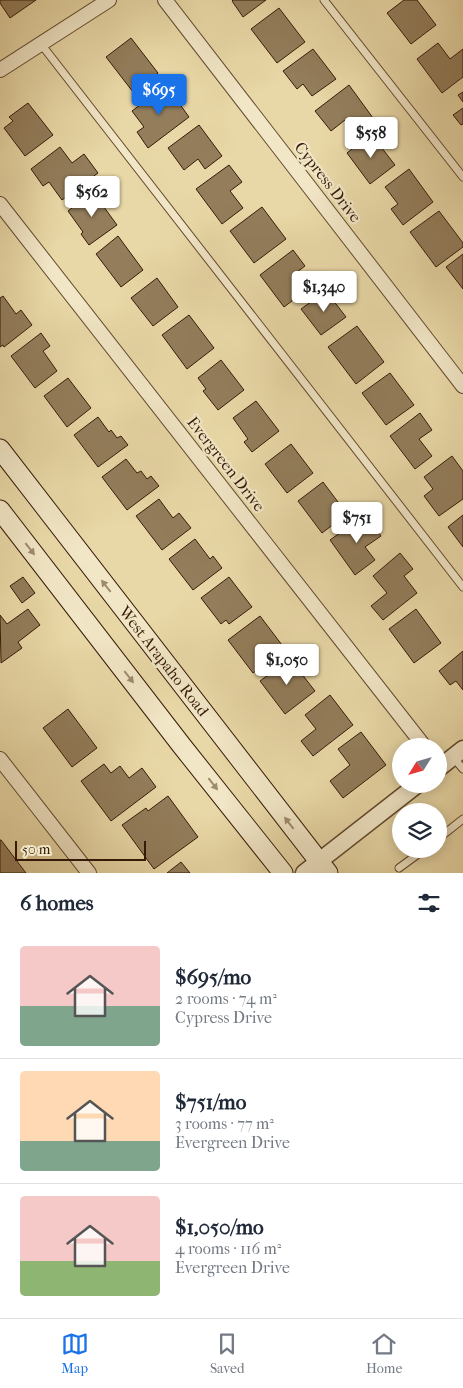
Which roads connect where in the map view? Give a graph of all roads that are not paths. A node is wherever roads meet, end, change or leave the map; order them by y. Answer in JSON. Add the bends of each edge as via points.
{"nodes":[{"id":1,"x":109,"y":0,"type":"edge"},
{"id":2,"x":165,"y":0,"type":"edge"},
{"id":3,"x":324,"y":0,"type":"edge"},
{"id":4,"x":41,"y":44,"type":"junction"},
{"id":5,"x":0,"y":70,"type":"edge"},
{"id":6,"x":463,"y":177,"type":"edge"},
{"id":7,"x":0,"y":204,"type":"edge"},
{"id":8,"x":463,"y":386,"type":"edge"},
{"id":9,"x":0,"y":449,"type":"edge"},
{"id":10,"x":0,"y":510,"type":"edge"},
{"id":11,"x":463,"y":587,"type":"edge"},
{"id":12,"x":418,"y":738,"type":"edge"},
{"id":13,"x":0,"y":759,"type":"edge"},
{"id":14,"x":408,"y":793,"type":"edge"},
{"id":15,"x":463,"y":819,"type":"edge"},
{"id":16,"x":447,"y":832,"type":"edge"},
{"id":17,"x":413,"y":858,"type":"edge"},
{"id":18,"x":324,"y":867,"type":"edge"},
{"id":19,"x":399,"y":868,"type":"dead end"},
{"id":20,"x":89,"y":873,"type":"edge"},
{"id":21,"x":283,"y":873,"type":"edge"},
{"id":22,"x":304,"y":873,"type":"edge"}],
"edges":[{"from":1,"to":4,"type":"street"},
{"from":2,"to":8,"type":"street","name":"Cypress Drive"},
{"from":3,"to":6,"type":"lane"},
{"from":4,"to":5,"type":"street"},
{"from":4,"to":11,"type":"lane"},
{"from":7,"to":12,"type":"street","name":"Evergreen Drive"},
{"from":18,"to":9,"type":"main road","name":"West Arapaho Road","one_way":true},
{"from":10,"to":21,"type":"main road","one_way":true},
{"from":13,"to":20,"type":"street"},
{"from":14,"to":18,"type":"street"},
{"from":15,"to":16,"type":"lane"},
{"from":17,"to":19,"type":"lane"},
{"from":18,"to":22,"type":"street"}]}
